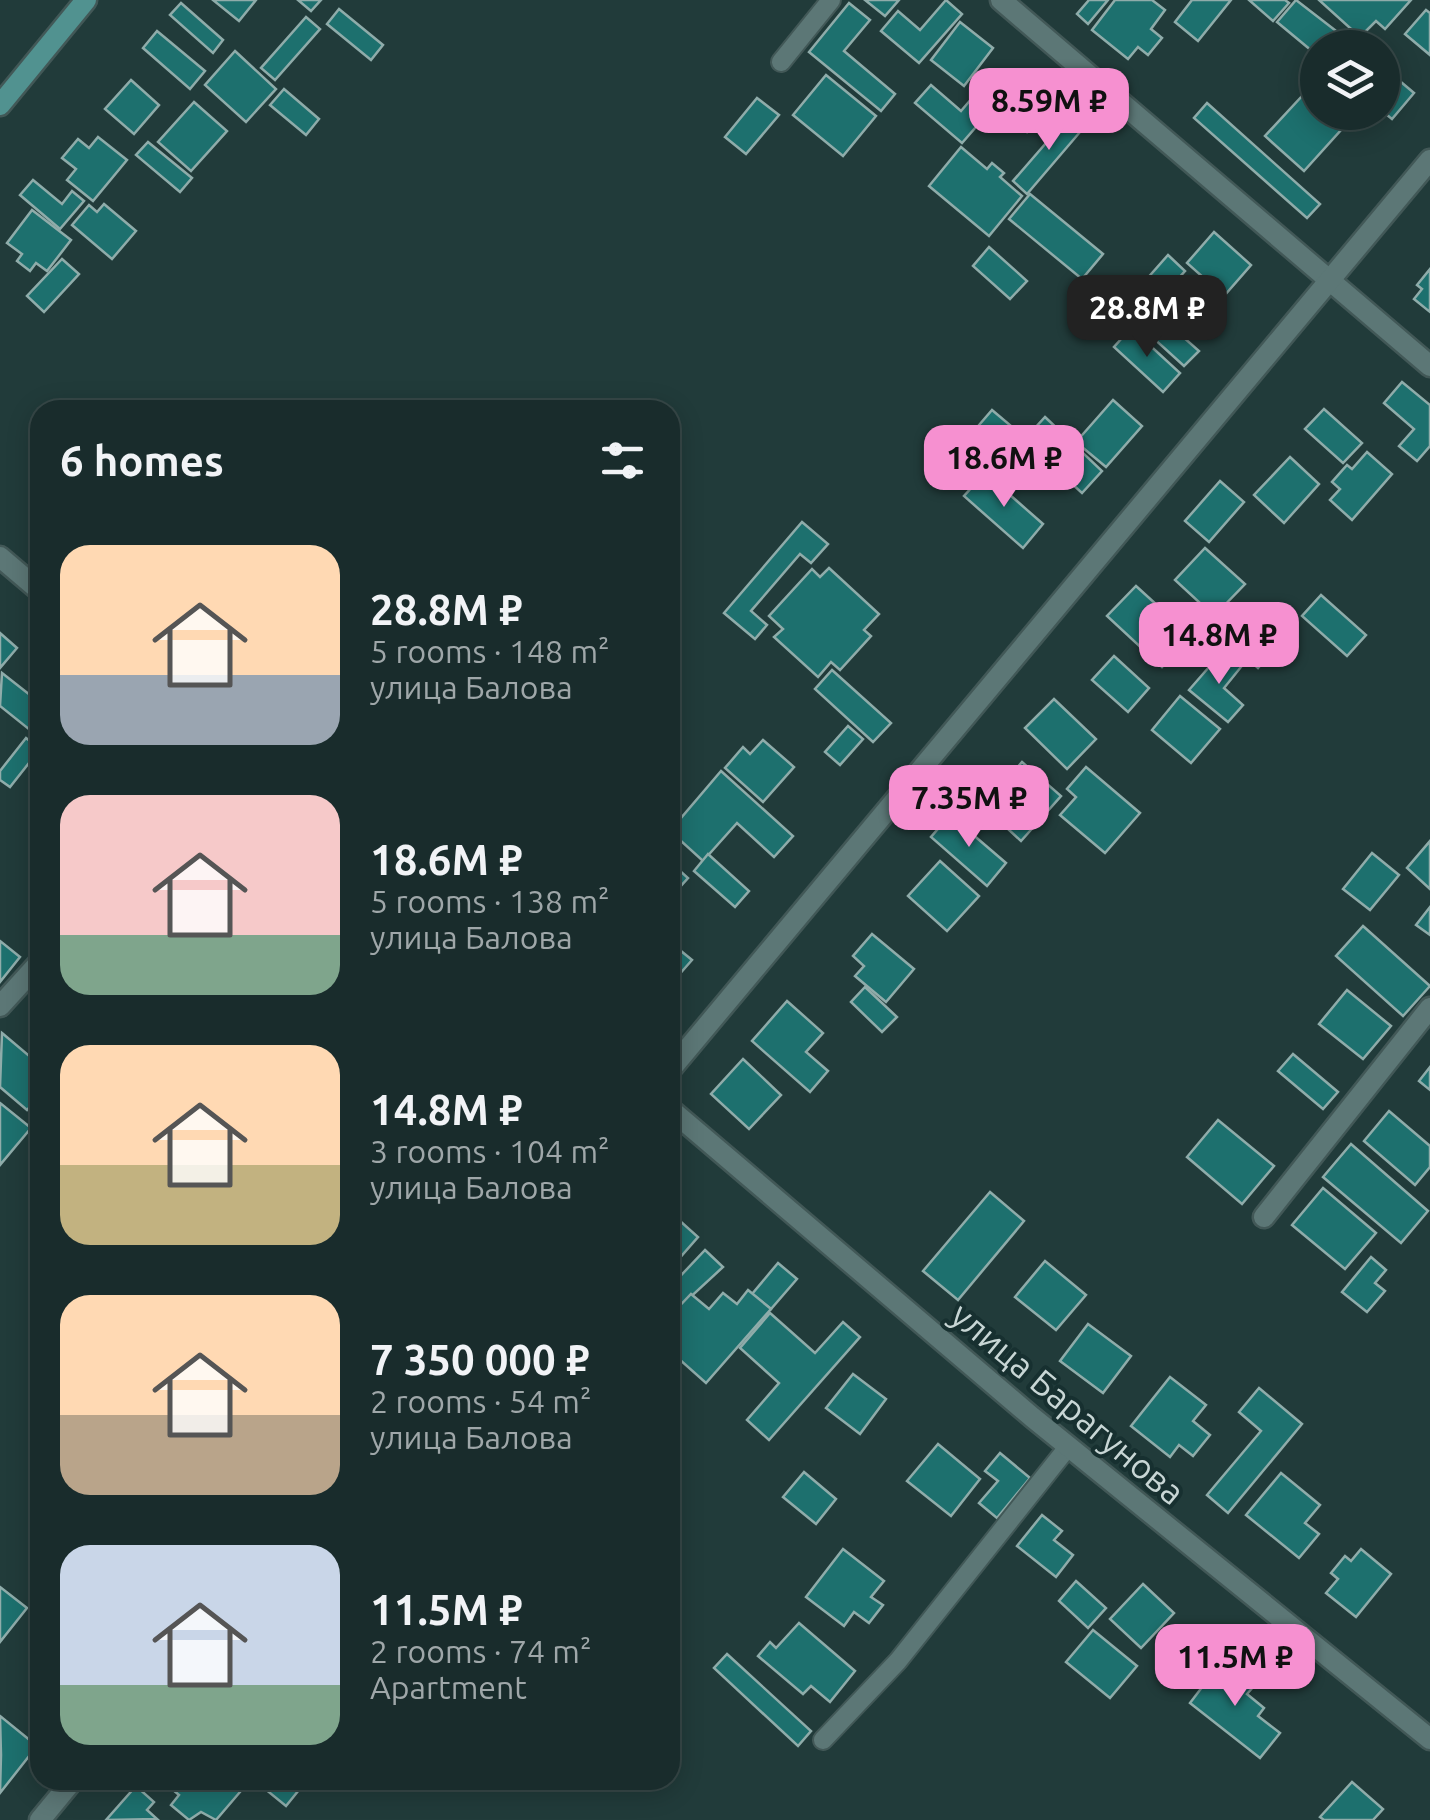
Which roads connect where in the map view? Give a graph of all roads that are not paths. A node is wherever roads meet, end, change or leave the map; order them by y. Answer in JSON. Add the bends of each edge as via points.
{"nodes":[{"id":1,"x":86,"y":0,"type":"edge"},
{"id":2,"x":831,"y":0,"type":"edge"},
{"id":3,"x":1000,"y":0,"type":"edge"},
{"id":4,"x":781,"y":62,"type":"dead end"},
{"id":5,"x":0,"y":105,"type":"edge"},
{"id":6,"x":1430,"y":160,"type":"edge"},
{"id":7,"x":1331,"y":278,"type":"junction"},
{"id":8,"x":1430,"y":366,"type":"edge"},
{"id":9,"x":0,"y":557,"type":"edge"},
{"id":10,"x":30,"y":582,"type":"edge"},
{"id":11,"x":30,"y":973,"type":"edge"},
{"id":12,"x":0,"y":1006,"type":"edge"},
{"id":13,"x":1430,"y":1008,"type":"edge"},
{"id":14,"x":680,"y":1058,"type":"edge"},
{"id":15,"x":680,"y":1117,"type":"edge"},
{"id":16,"x":1264,"y":1217,"type":"dead end"},
{"id":17,"x":1068,"y":1447,"type":"junction"},
{"id":18,"x":1430,"y":1739,"type":"edge"},
{"id":19,"x":823,"y":1740,"type":"dead end"},
{"id":20,"x":65,"y":1790,"type":"edge"},
{"id":21,"x":40,"y":1820,"type":"edge"}],
"edges":[{"from":1,"to":5,"type":"street"},
{"from":2,"to":4,"type":"lane"},
{"from":3,"to":7,"type":"street"},
{"from":6,"to":7,"type":"street"},
{"from":7,"to":8,"type":"street"},
{"from":7,"to":14,"type":"street"},
{"from":9,"to":10,"type":"street"},
{"from":11,"to":12,"type":"street"},
{"from":13,"to":16,"type":"street"},
{"from":15,"to":17,"type":"street","name":"улица Барагунова"},
{"from":17,"to":18,"type":"street","name":"улица Барагунова"},
{"from":17,"to":19,"type":"lane","via":[[898,1661]]},
{"from":20,"to":21,"type":"street"}]}
